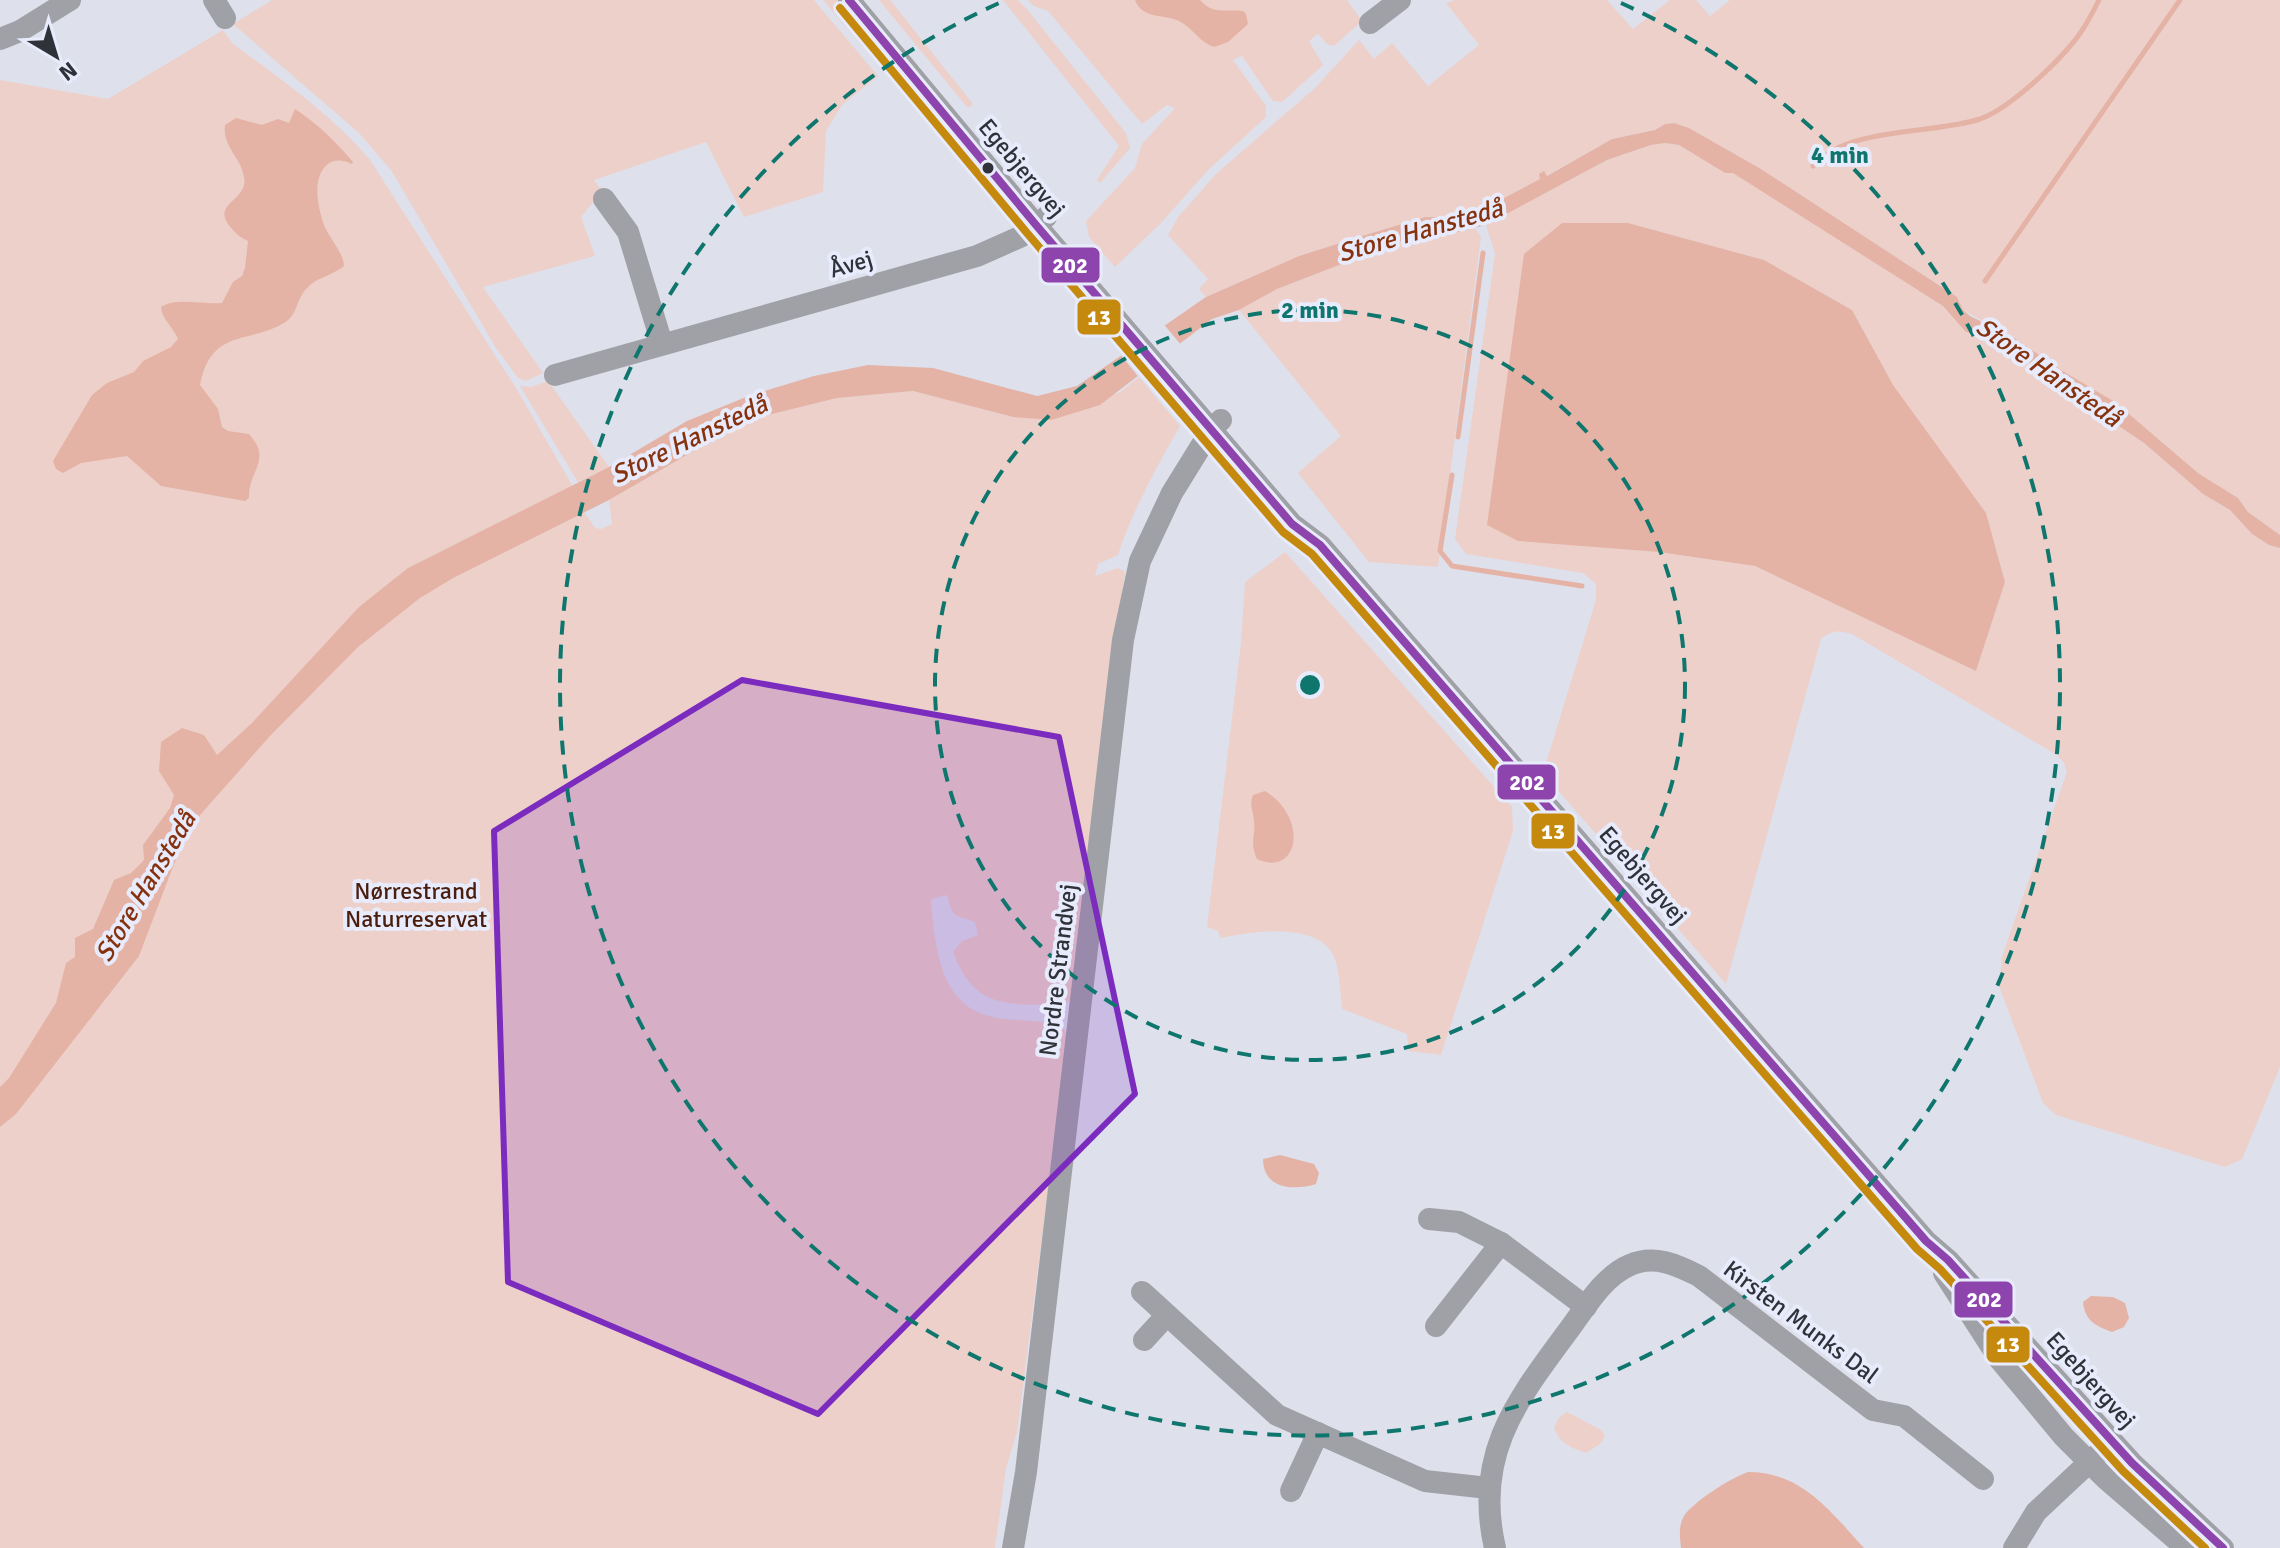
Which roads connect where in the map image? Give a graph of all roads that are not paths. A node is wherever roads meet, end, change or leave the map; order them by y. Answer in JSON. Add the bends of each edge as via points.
{"nodes":[{"id":1,"x":70,"y":0,"type":"edge"},
{"id":2,"x":849,"y":0,"type":"edge"},
{"id":3,"x":868,"y":0,"type":"edge"},
{"id":4,"x":1400,"y":0,"type":"edge"},
{"id":5,"x":1370,"y":23,"type":"dead end"},
{"id":6,"x":0,"y":39,"type":"edge"},
{"id":7,"x":604,"y":199,"type":"dead end"},
{"id":8,"x":1041,"y":221,"type":"junction"},
{"id":9,"x":662,"y":344,"type":"junction"},
{"id":10,"x":555,"y":375,"type":"dead end"},
{"id":11,"x":1216,"y":425,"type":"junction"},
{"id":12,"x":1429,"y":1219,"type":"dead end"},
{"id":13,"x":1926,"y":1241,"type":"junction"},
{"id":14,"x":1501,"y":1243,"type":"junction"},
{"id":15,"x":1142,"y":1292,"type":"dead end"},
{"id":16,"x":1586,"y":1307,"type":"junction"},
{"id":17,"x":1167,"y":1315,"type":"junction"},
{"id":18,"x":1436,"y":1326,"type":"dead end"},
{"id":19,"x":1144,"y":1340,"type":"dead end"},
{"id":20,"x":1318,"y":1433,"type":"junction"},
{"id":21,"x":2111,"y":1441,"type":"junction"},
{"id":22,"x":2088,"y":1463,"type":"junction"},
{"id":23,"x":1983,"y":1479,"type":"dead end"},
{"id":24,"x":1488,"y":1488,"type":"junction"},
{"id":25,"x":1291,"y":1491,"type":"dead end"},
{"id":26,"x":1013,"y":1548,"type":"edge"},
{"id":27,"x":1495,"y":1548,"type":"edge"},
{"id":28,"x":2014,"y":1548,"type":"edge"},
{"id":29,"x":2186,"y":1548,"type":"edge"},
{"id":30,"x":2209,"y":1548,"type":"edge"},
{"id":31,"x":2223,"y":1548,"type":"edge"}],
"edges":[{"from":1,"to":6,"type":"street"},
{"from":2,"to":8,"type":"street","name":"Egebjergvej"},
{"from":3,"to":8,"type":"street","name":"Egebjergvej"},
{"from":4,"to":5,"type":"street"},
{"from":7,"to":9,"type":"street","via":[[628,232]]},
{"from":8,"to":9,"type":"street","name":"Åvej","via":[[1022,236],[977,256]]},
{"from":8,"to":11,"type":"street","name":"Egebjergvej"},
{"from":9,"to":10,"type":"street","name":"Åvej"},
{"from":11,"to":13,"type":"street","name":"Egebjergvej","via":[[1292,524],[1320,545]]},
{"from":11,"to":26,"type":"street","name":"Nordre Strandvej","via":[[1167,502],[1140,561],[1123,640]]},
{"from":12,"to":14,"type":"street","via":[[1459,1222]]},
{"from":13,"to":21,"type":"street","name":"Egebjergvej"},
{"from":13,"to":22,"type":"street","name":"Egebjergvej","via":[[2000,1360]]},
{"from":14,"to":16,"type":"street"},
{"from":14,"to":18,"type":"street"},
{"from":15,"to":17,"type":"street"},
{"from":16,"to":23,"type":"street","name":"Kirsten Munks Dal","via":[[1611,1277],[1630,1265],[1673,1263],[1699,1276],[1873,1410],[1904,1416]]},
{"from":16,"to":24,"type":"street","name":"Kirsten Munks Dal","via":[[1516,1404],[1499,1438]]},
{"from":17,"to":19,"type":"street"},
{"from":17,"to":20,"type":"street","via":[[1277,1415]]},
{"from":20,"to":24,"type":"street","via":[[1425,1481]]},
{"from":20,"to":25,"type":"street"},
{"from":21,"to":22,"type":"street"},
{"from":21,"to":31,"type":"street","name":"Egebjergvej"},
{"from":22,"to":28,"type":"street","via":[[2036,1512]]},
{"from":22,"to":29,"type":"street","name":"Egebjergvej"},
{"from":22,"to":30,"type":"street","via":[[2098,1458],[2112,1461]]},
{"from":24,"to":27,"type":"street","name":"Kirsten Munks Dal"}]}
